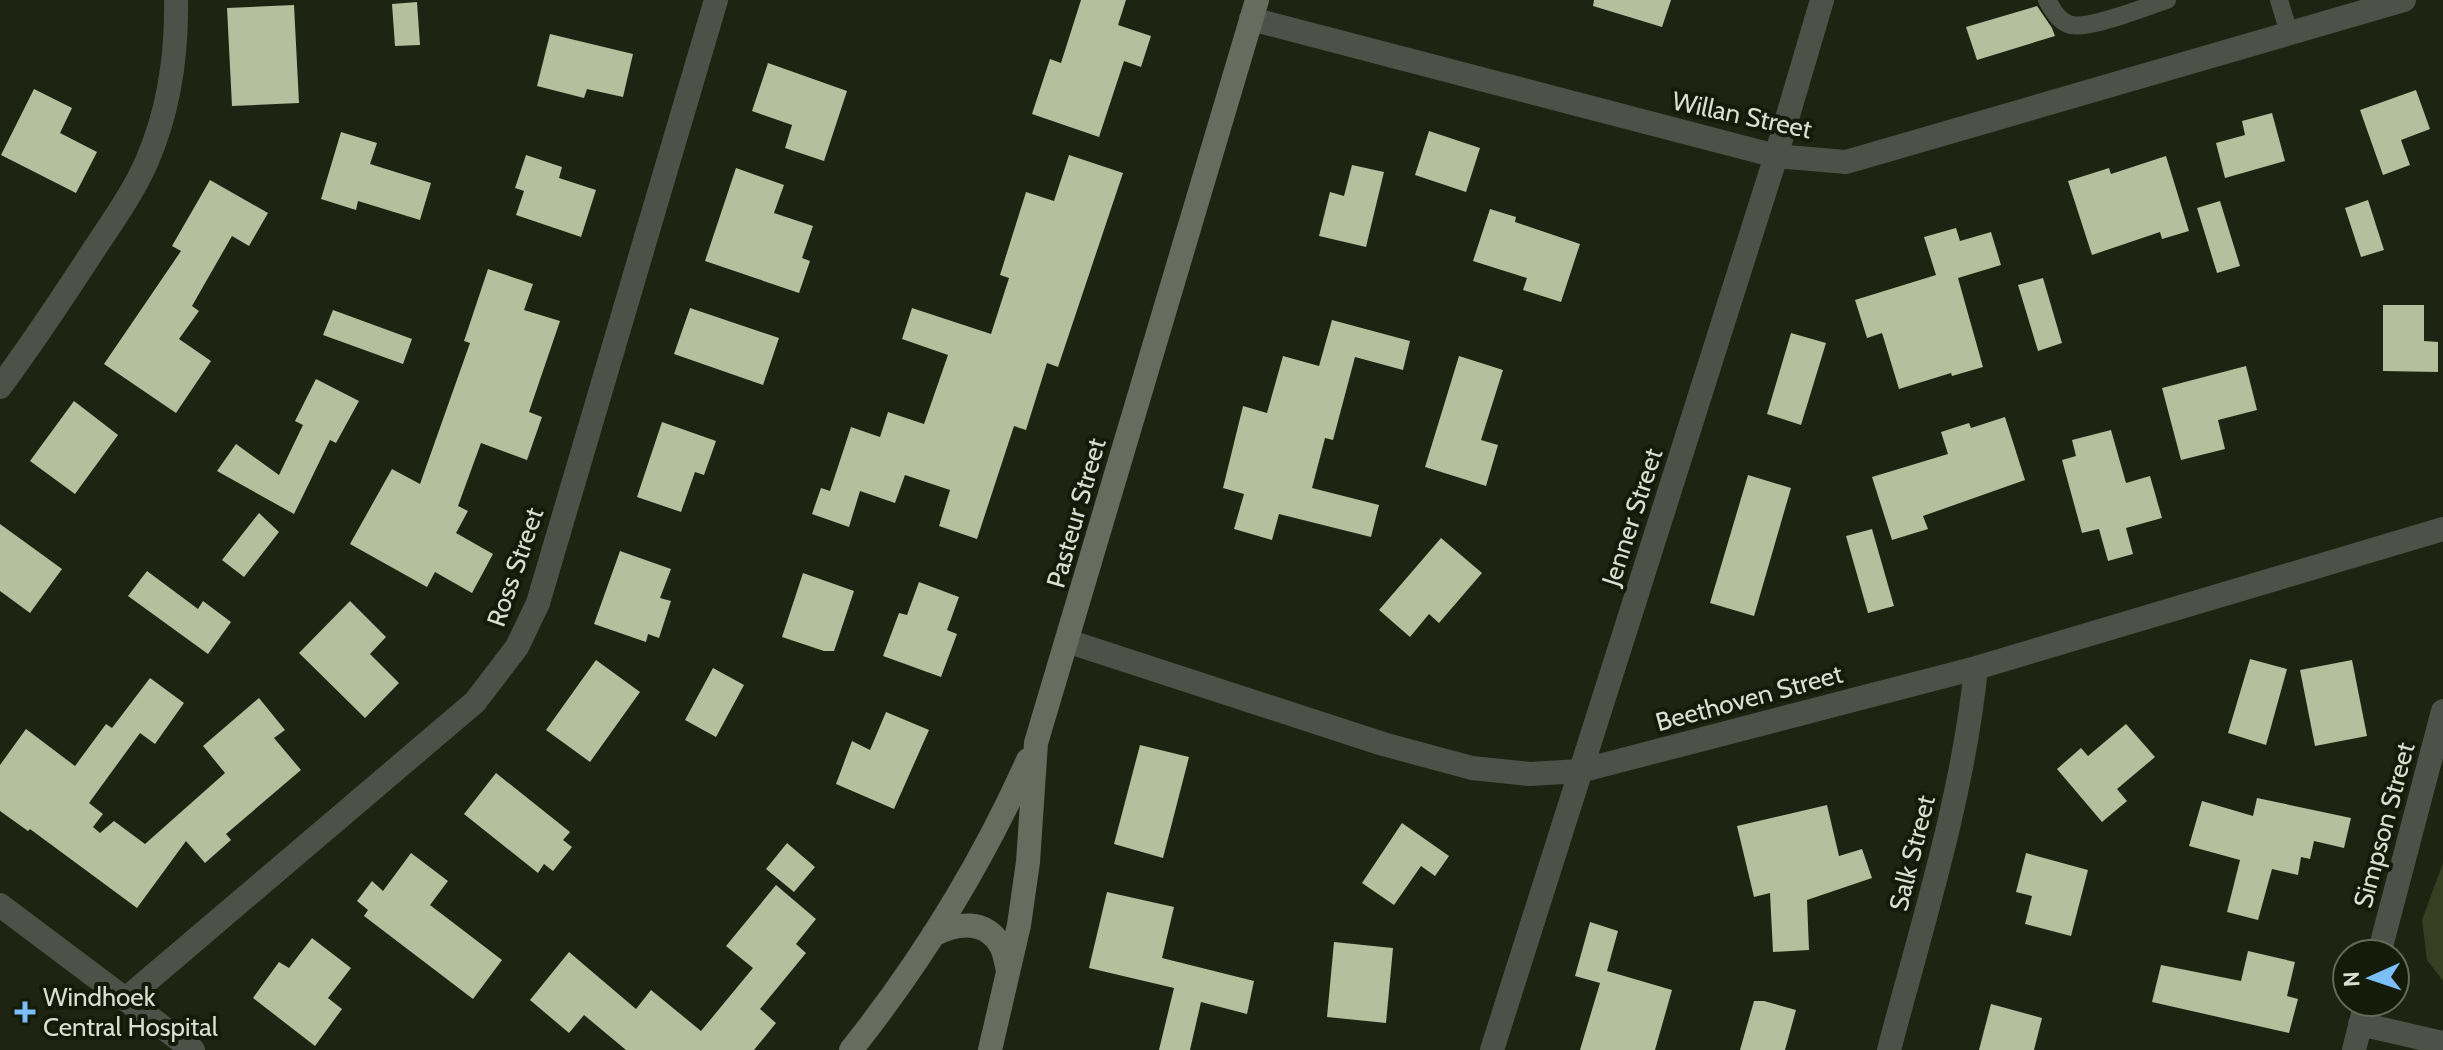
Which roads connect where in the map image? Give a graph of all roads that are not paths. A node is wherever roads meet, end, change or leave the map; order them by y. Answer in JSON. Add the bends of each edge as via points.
{"nodes":[{"id":1,"x":176,"y":0,"type":"edge"},
{"id":2,"x":716,"y":0,"type":"edge"},
{"id":3,"x":1822,"y":0,"type":"edge"},
{"id":4,"x":2047,"y":0,"type":"edge"},
{"id":5,"x":2167,"y":0,"type":"edge"},
{"id":6,"x":2279,"y":0,"type":"edge"},
{"id":7,"x":2404,"y":0,"type":"edge"},
{"id":8,"x":1254,"y":9,"type":"edge"},
{"id":9,"x":2289,"y":33,"type":"junction"},
{"id":10,"x":1776,"y":156,"type":"junction"},
{"id":11,"x":0,"y":387,"type":"edge"},
{"id":12,"x":2443,"y":529,"type":"edge"},
{"id":13,"x":1067,"y":641,"type":"junction"},
{"id":14,"x":1976,"y":668,"type":"junction"},
{"id":15,"x":2443,"y":711,"type":"edge"},
{"id":16,"x":1036,"y":743,"type":"junction"},
{"id":17,"x":1580,"y":771,"type":"junction"},
{"id":18,"x":0,"y":905,"type":"edge"},
{"id":19,"x":933,"y":935,"type":"junction"},
{"id":20,"x":2383,"y":938,"type":"edge"},
{"id":21,"x":1009,"y":973,"type":"junction"},
{"id":22,"x":127,"y":998,"type":"junction"},
{"id":23,"x":2362,"y":1018,"type":"edge"},
{"id":24,"x":2376,"y":1018,"type":"edge"},
{"id":25,"x":2443,"y":1043,"type":"edge"},
{"id":26,"x":193,"y":1050,"type":"edge"},
{"id":27,"x":851,"y":1050,"type":"edge"},
{"id":28,"x":990,"y":1050,"type":"edge"},
{"id":29,"x":1492,"y":1050,"type":"edge"},
{"id":30,"x":1889,"y":1050,"type":"edge"},
{"id":31,"x":2354,"y":1050,"type":"edge"}],
"edges":[{"from":1,"to":11,"type":"street","via":[[166,105],[146,162],[127,200]]},
{"from":2,"to":22,"type":"street","name":"Ross Street","via":[[538,603],[517,647],[475,702]]},
{"from":3,"to":10,"type":"street","name":"Jenner Street"},
{"from":4,"to":5,"type":"lane","via":[[2070,26]]},
{"from":6,"to":9,"type":"lane"},
{"from":7,"to":9,"type":"street","name":"Willan Street"},
{"from":8,"to":10,"type":"street","name":"Willan Street"},
{"from":8,"to":13,"type":"main road","name":"Pasteur Street"},
{"from":9,"to":10,"type":"street","name":"Willan Street","via":[[1846,162]]},
{"from":10,"to":17,"type":"street","name":"Jenner Street"},
{"from":12,"to":14,"type":"street","name":"Beethoven Street"},
{"from":13,"to":16,"type":"main road","name":"Pasteur Street"},
{"from":13,"to":17,"type":"street","name":"Beethoven Street","via":[[1472,768],[1530,774]]},
{"from":14,"to":17,"type":"street","name":"Beethoven Street"},
{"from":14,"to":30,"type":"street","name":"Salk Street","via":[[1955,797]]},
{"from":15,"to":20,"type":"street","name":"Simpson Street"},
{"from":16,"to":19,"type":"main road","via":[[1008,805]]},
{"from":16,"to":21,"type":"main road","name":"Pasteur Street","via":[[1028,862]]},
{"from":17,"to":29,"type":"street","name":"Jenner Street"},
{"from":18,"to":22,"type":"street"},
{"from":19,"to":21,"type":"main road","via":[[968,924],[986,930],[1001,946]]},
{"from":19,"to":27,"type":"main road"},
{"from":21,"to":28,"type":"main road","name":"Pasteur Street"},
{"from":22,"to":26,"type":"street"},
{"from":23,"to":31,"type":"street"},
{"from":24,"to":25,"type":"street"}]}
